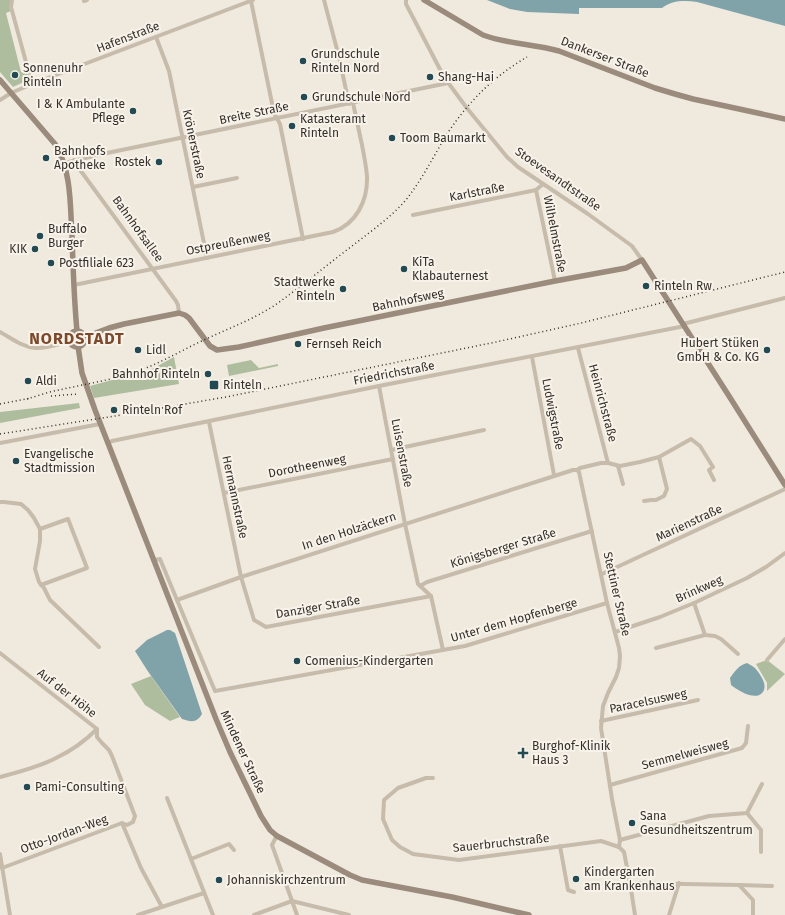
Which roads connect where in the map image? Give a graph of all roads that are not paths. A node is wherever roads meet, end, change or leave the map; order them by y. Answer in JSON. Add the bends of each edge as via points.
{"nodes":[{"id":1,"x":12,"y":0,"type":"edge"},
{"id":2,"x":252,"y":0,"type":"edge"},
{"id":3,"x":324,"y":0,"type":"edge"},
{"id":4,"x":406,"y":0,"type":"edge"},
{"id":5,"x":424,"y":0,"type":"edge"},
{"id":6,"x":156,"y":37,"type":"junction"},
{"id":7,"x":0,"y":80,"type":"edge"},
{"id":8,"x":448,"y":83,"type":"junction"},
{"id":9,"x":32,"y":84,"type":"junction"},
{"id":10,"x":11,"y":93,"type":"junction"},
{"id":11,"x":0,"y":100,"type":"edge"},
{"id":12,"x":351,"y":103,"type":"junction"},
{"id":13,"x":276,"y":119,"type":"junction"},
{"id":14,"x":785,"y":120,"type":"edge"},
{"id":15,"x":183,"y":138,"type":"junction"},
{"id":16,"x":74,"y":160,"type":"junction"},
{"id":17,"x":64,"y":163,"type":"junction"},
{"id":18,"x":237,"y":178,"type":"dead end"},
{"id":19,"x":543,"y":184,"type":"junction"},
{"id":20,"x":193,"y":187,"type":"junction"},
{"id":21,"x":536,"y":190,"type":"junction"},
{"id":22,"x":414,"y":215,"type":"dead end"},
{"id":23,"x":303,"y":239,"type":"junction"},
{"id":24,"x":207,"y":258,"type":"junction"},
{"id":25,"x":642,"y":260,"type":"junction"},
{"id":26,"x":153,"y":269,"type":"junction"},
{"id":27,"x":555,"y":281,"type":"junction"},
{"id":28,"x":74,"y":284,"type":"junction"},
{"id":29,"x":785,"y":298,"type":"edge"},
{"id":30,"x":179,"y":313,"type":"junction"},
{"id":31,"x":684,"y":325,"type":"junction"},
{"id":32,"x":77,"y":331,"type":"junction"},
{"id":33,"x":0,"y":332,"type":"edge"},
{"id":34,"x":85,"y":337,"type":"junction"},
{"id":35,"x":204,"y":340,"type":"joint"},
{"id":36,"x":70,"y":341,"type":"junction"},
{"id":37,"x":78,"y":346,"type":"junction"},
{"id":38,"x":578,"y":348,"type":"junction"},
{"id":39,"x":532,"y":357,"type":"junction"},
{"id":40,"x":379,"y":386,"type":"junction"},
{"id":41,"x":209,"y":422,"type":"junction"},
{"id":42,"x":100,"y":424,"type":"junction"},
{"id":43,"x":484,"y":430,"type":"dead end"},
{"id":44,"x":0,"y":443,"type":"edge"},
{"id":45,"x":108,"y":443,"type":"junction"},
{"id":46,"x":391,"y":450,"type":"junction"},
{"id":47,"x":659,"y":457,"type":"junction"},
{"id":48,"x":393,"y":459,"type":"junction"},
{"id":49,"x":608,"y":463,"type":"junction"},
{"id":50,"x":618,"y":466,"type":"junction"},
{"id":51,"x":577,"y":470,"type":"junction"},
{"id":52,"x":554,"y":475,"type":"junction"},
{"id":53,"x":714,"y":480,"type":"dead end"},
{"id":54,"x":623,"y":484,"type":"dead end"},
{"id":55,"x":785,"y":485,"type":"edge"},
{"id":56,"x":785,"y":489,"type":"edge"},
{"id":57,"x":224,"y":493,"type":"junction"},
{"id":58,"x":644,"y":501,"type":"dead end"},
{"id":59,"x":0,"y":502,"type":"edge"},
{"id":60,"x":405,"y":524,"type":"junction"},
{"id":61,"x":40,"y":529,"type":"junction"},
{"id":62,"x":592,"y":531,"type":"junction"},
{"id":63,"x":785,"y":553,"type":"edge"},
{"id":64,"x":154,"y":560,"type":"junction"},
{"id":65,"x":602,"y":574,"type":"junction"},
{"id":66,"x":241,"y":577,"type":"junction"},
{"id":67,"x":41,"y":585,"type":"junction"},
{"id":68,"x":420,"y":586,"type":"junction"},
{"id":69,"x":431,"y":596,"type":"junction"},
{"id":70,"x":177,"y":600,"type":"junction"},
{"id":71,"x":607,"y":603,"type":"junction"},
{"id":72,"x":694,"y":603,"type":"junction"},
{"id":73,"x":615,"y":632,"type":"junction"},
{"id":74,"x":705,"y":635,"type":"junction"},
{"id":75,"x":785,"y":639,"type":"edge"},
{"id":76,"x":99,"y":647,"type":"dead end"},
{"id":77,"x":656,"y":648,"type":"dead end"},
{"id":78,"x":443,"y":650,"type":"junction"},
{"id":79,"x":0,"y":653,"type":"edge"},
{"id":80,"x":738,"y":654,"type":"dead end"},
{"id":81,"x":767,"y":660,"type":"dead end"},
{"id":82,"x":698,"y":700,"type":"dead end"},
{"id":83,"x":601,"y":721,"type":"junction"},
{"id":84,"x":748,"y":726,"type":"dead end"},
{"id":85,"x":96,"y":729,"type":"junction"},
{"id":86,"x":0,"y":777,"type":"edge"},
{"id":87,"x":433,"y":778,"type":"dead end"},
{"id":88,"x":610,"y":784,"type":"junction"},
{"id":89,"x":762,"y":784,"type":"dead end"},
{"id":90,"x":167,"y":798,"type":"dead end"},
{"id":91,"x":747,"y":814,"type":"junction"},
{"id":92,"x":133,"y":822,"type":"joint"},
{"id":93,"x":122,"y":823,"type":"junction"},
{"id":94,"x":277,"y":835,"type":"junction"},
{"id":95,"x":620,"y":840,"type":"junction"},
{"id":96,"x":560,"y":846,"type":"junction"},
{"id":97,"x":619,"y":847,"type":"junction"},
{"id":98,"x":234,"y":850,"type":"dead end"},
{"id":99,"x":761,"y":852,"type":"dead end"},
{"id":100,"x":0,"y":854,"type":"edge"},
{"id":101,"x":191,"y":859,"type":"junction"},
{"id":102,"x":2,"y":868,"type":"junction"},
{"id":103,"x":630,"y":883,"type":"junction"},
{"id":104,"x":679,"y":883,"type":"junction"},
{"id":105,"x":739,"y":885,"type":"junction"},
{"id":106,"x":772,"y":886,"type":"dead end"},
{"id":107,"x":574,"y":892,"type":"dead end"},
{"id":108,"x":204,"y":893,"type":"junction"},
{"id":109,"x":292,"y":900,"type":"junction"},
{"id":110,"x":162,"y":907,"type":"junction"},
{"id":111,"x":10,"y":915,"type":"edge"},
{"id":112,"x":138,"y":915,"type":"edge"},
{"id":113,"x":213,"y":915,"type":"edge"},
{"id":114,"x":254,"y":915,"type":"edge"},
{"id":115,"x":298,"y":915,"type":"edge"},
{"id":116,"x":349,"y":915,"type":"edge"},
{"id":117,"x":529,"y":915,"type":"edge"},
{"id":118,"x":635,"y":915,"type":"edge"},
{"id":119,"x":669,"y":915,"type":"edge"},
{"id":120,"x":753,"y":915,"type":"edge"}],
"edges":[{"from":1,"to":9,"type":"street","via":[[11,7]]},
{"from":2,"to":6,"type":"street","name":"Hafenstraße"},
{"from":2,"to":13,"type":"street"},
{"from":3,"to":12,"type":"street"},
{"from":4,"to":8,"type":"street","name":"Stoevesandtstraße"},
{"from":5,"to":14,"type":"main road","name":"Dankerser Straße","via":[[483,36],[552,49],[655,88]]},
{"from":6,"to":9,"type":"street","name":"Hafenstraße"},
{"from":6,"to":15,"type":"street","name":"Krönerstraße","via":[[169,71]]},
{"from":7,"to":10,"type":"main road"},
{"from":8,"to":12,"type":"street","name":"Breite Straße"},
{"from":8,"to":19,"type":"street","name":"Stoevesandtstraße","via":[[507,157]]},
{"from":9,"to":10,"type":"street","name":"Hafenstraße"},
{"from":10,"to":11,"type":"street","name":"Hafenstraße"},
{"from":10,"to":17,"type":"main road","via":[[55,144]]},
{"from":12,"to":13,"type":"street","name":"Breite Straße"},
{"from":12,"to":23,"type":"street","name":"Ostpreußenweg","via":[[366,165],[364,201],[356,216],[345,227]]},
{"from":13,"to":15,"type":"street","name":"Breite Straße"},
{"from":13,"to":23,"type":"street","via":[[280,124]]},
{"from":15,"to":16,"type":"street","name":"Breite Straße"},
{"from":15,"to":20,"type":"street","name":"Krönerstraße"},
{"from":16,"to":17,"type":"street","name":"Breite Straße"},
{"from":16,"to":26,"type":"street","name":"Bahnhofsallee"},
{"from":17,"to":28,"type":"main road","via":[[70,188]]},
{"from":18,"to":20,"type":"street"},
{"from":19,"to":21,"type":"street","name":"Karlstraße"},
{"from":19,"to":25,"type":"street","name":"Stoevesandtstraße","via":[[632,246]]},
{"from":20,"to":24,"type":"street","name":"Krönerstraße"},
{"from":21,"to":22,"type":"street","name":"Karlstraße"},
{"from":21,"to":27,"type":"street","name":"Wilhelmstraße"},
{"from":23,"to":24,"type":"street","name":"Ostpreußenweg"},
{"from":24,"to":26,"type":"street","name":"Ostpreußenweg"},
{"from":25,"to":27,"type":"main road","name":"Bahnhofsweg","via":[[626,268]]},
{"from":25,"to":31,"type":"main road","name":"Stoevesandtstraße"},
{"from":26,"to":28,"type":"street","name":"Ostpreußenweg"},
{"from":26,"to":30,"type":"street","name":"Bahnhofsallee","via":[[176,301]]},
{"from":27,"to":35,"type":"main road","name":"Bahnhofsweg","via":[[228,349],[213,349]]},
{"from":28,"to":32,"type":"main road"},
{"from":29,"to":31,"type":"street","name":"Friedrichstraße"},
{"from":30,"to":34,"type":"main road","via":[[109,328]]},
{"from":30,"to":35,"type":"main road","name":"Bahnhofsallee","via":[[189,318]]},
{"from":31,"to":38,"type":"street","name":"Friedrichstraße"},
{"from":31,"to":55,"type":"main road","name":"Stoevesandtstraße"},
{"from":32,"to":34,"type":"main road"},
{"from":32,"to":36,"type":"main road","via":[[71,334]]},
{"from":33,"to":36,"type":"street","via":[[28,347],[42,348]]},
{"from":34,"to":37,"type":"main road","via":[[83,344]]},
{"from":36,"to":37,"type":"main road"},
{"from":37,"to":42,"type":"main road","name":"Mindener Straße","via":[[82,373]]},
{"from":38,"to":39,"type":"street","name":"Friedrichstraße"},
{"from":38,"to":49,"type":"street","name":"Heinrichstraße"},
{"from":39,"to":40,"type":"street","name":"Friedrichstraße"},
{"from":39,"to":52,"type":"street","name":"Ludwigstraße"},
{"from":40,"to":41,"type":"street","name":"Friedrichstraße"},
{"from":40,"to":46,"type":"street","name":"Luisenstraße"},
{"from":41,"to":45,"type":"street","name":"Friedrichstraße"},
{"from":41,"to":57,"type":"street","name":"Hermannstraße"},
{"from":42,"to":44,"type":"street"},
{"from":42,"to":45,"type":"main road","name":"Mindener Straße"},
{"from":43,"to":46,"type":"street"},
{"from":45,"to":64,"type":"main road","name":"Mindener Straße"},
{"from":46,"to":48,"type":"street","name":"Luisenstraße"},
{"from":47,"to":50,"type":"street"},
{"from":47,"to":53,"type":"street","via":[[691,439],[700,446],[713,467],[709,470]]},
{"from":47,"to":58,"type":"street","via":[[667,490],[664,496],[656,500]]},
{"from":48,"to":57,"type":"street","name":"Dorotheenweg"},
{"from":48,"to":60,"type":"street","name":"Luisenstraße"},
{"from":49,"to":50,"type":"street"},
{"from":49,"to":51,"type":"street","name":"In den Holzäckern"},
{"from":50,"to":54,"type":"street"},
{"from":51,"to":52,"type":"street","name":"In den Holzäckern"},
{"from":51,"to":62,"type":"street","name":"Stettiner Straße"},
{"from":52,"to":60,"type":"street","name":"In den Holzäckern"},
{"from":56,"to":65,"type":"street","name":"Marienstraße"},
{"from":57,"to":66,"type":"street","name":"Hermannstraße"},
{"from":59,"to":61,"type":"street","via":[[21,504]]},
{"from":60,"to":66,"type":"street","name":"In den Holzäckern"},
{"from":60,"to":68,"type":"street","name":"Luisenstraße"},
{"from":61,"to":67,"type":"street","via":[[35,569]]},
{"from":61,"to":67,"type":"street","via":[[68,519],[86,568]]},
{"from":62,"to":65,"type":"street","name":"Stettiner Straße"},
{"from":62,"to":68,"type":"street","name":"Königsberger Straße"},
{"from":63,"to":72,"type":"street","name":"Brinkweg","via":[[747,578]]},
{"from":64,"to":70,"type":"street","via":[[160,559]]},
{"from":64,"to":94,"type":"main road","name":"Mindener Straße","via":[[227,746],[261,816],[270,830]]},
{"from":65,"to":71,"type":"street","name":"Stettiner Straße"},
{"from":66,"to":69,"type":"street","name":"Danziger Straße","via":[[254,620],[266,627]]},
{"from":66,"to":70,"type":"street","name":"In den Holzäckern"},
{"from":67,"to":76,"type":"street","via":[[50,600]]},
{"from":68,"to":69,"type":"street"},
{"from":69,"to":78,"type":"street"},
{"from":70,"to":78,"type":"street","name":"Unter dem Hopfenberge","via":[[215,692]]},
{"from":71,"to":73,"type":"street","name":"Stettiner Straße"},
{"from":71,"to":78,"type":"street","name":"Unter dem Hopfenberge","via":[[465,646]]},
{"from":72,"to":73,"type":"street","name":"Brinkweg"},
{"from":72,"to":74,"type":"street"},
{"from":73,"to":83,"type":"street","name":"Stettiner Straße","via":[[620,656],[619,668],[603,706]]},
{"from":74,"to":77,"type":"street"},
{"from":74,"to":80,"type":"street","via":[[721,639]]},
{"from":75,"to":81,"type":"street"},
{"from":79,"to":85,"type":"street","name":"Auf der Höhe"},
{"from":82,"to":83,"type":"street","name":"Paracelsusweg"},
{"from":83,"to":88,"type":"street","name":"Stettiner Straße"},
{"from":84,"to":88,"type":"street","name":"Semmelweisweg","via":[[746,743],[742,748]]},
{"from":85,"to":86,"type":"street","via":[[72,749],[56,758]]},
{"from":85,"to":92,"type":"street","name":"Auf der Höhe","via":[[97,737],[109,750],[115,763],[135,816]]},
{"from":87,"to":96,"type":"street","name":"Sauerbruchstraße","via":[[398,788],[384,800],[383,819],[392,840],[400,848],[413,854],[459,860]]},
{"from":88,"to":95,"type":"street","name":"Stettiner Straße"},
{"from":89,"to":91,"type":"street"},
{"from":90,"to":101,"type":"street"},
{"from":91,"to":95,"type":"street","via":[[709,816]]},
{"from":91,"to":99,"type":"street","via":[[761,830]]},
{"from":92,"to":93,"type":"street","name":"Otto-Jordan-Weg","via":[[127,825]]},
{"from":93,"to":102,"type":"street","name":"Otto-Jordan-Weg"},
{"from":93,"to":110,"type":"street","via":[[141,868]]},
{"from":94,"to":109,"type":"street","via":[[272,845]]},
{"from":94,"to":117,"type":"main road","name":"Mindener Straße","via":[[362,880]]},
{"from":95,"to":97,"type":"street","name":"Stettiner Straße"},
{"from":96,"to":97,"type":"street","name":"Sauerbruchstraße","via":[[601,841]]},
{"from":96,"to":107,"type":"street","via":[[568,890]]},
{"from":97,"to":103,"type":"street","via":[[624,852]]},
{"from":98,"to":101,"type":"street","via":[[229,844]]},
{"from":100,"to":102,"type":"street"},
{"from":101,"to":108,"type":"street"},
{"from":102,"to":111,"type":"street"},
{"from":103,"to":104,"type":"street"},
{"from":103,"to":118,"type":"street"},
{"from":104,"to":105,"type":"street"},
{"from":104,"to":119,"type":"street"},
{"from":105,"to":106,"type":"street"},
{"from":105,"to":120,"type":"street","via":[[753,900]]},
{"from":108,"to":110,"type":"street"},
{"from":108,"to":113,"type":"street"},
{"from":109,"to":114,"type":"street"},
{"from":109,"to":115,"type":"street"},
{"from":109,"to":116,"type":"street"},
{"from":110,"to":112,"type":"street"}]}
